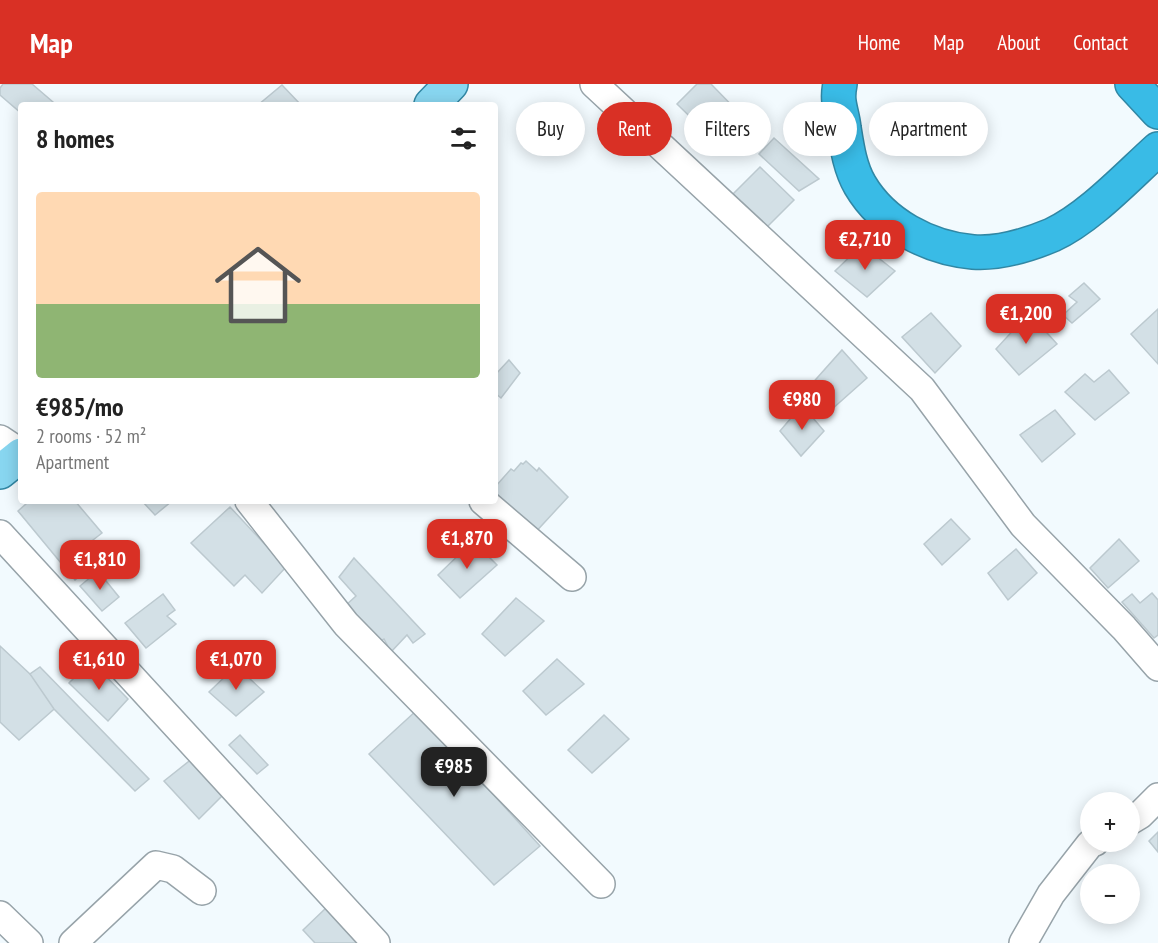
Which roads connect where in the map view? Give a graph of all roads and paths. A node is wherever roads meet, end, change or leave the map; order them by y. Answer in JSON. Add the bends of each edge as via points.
{"nodes":[{"id":1,"x":450,"y":84,"type":"edge"},
{"id":2,"x":594,"y":84,"type":"edge"},
{"id":3,"x":840,"y":84,"type":"edge"},
{"id":4,"x":859,"y":84,"type":"edge"},
{"id":5,"x":1132,"y":84,"type":"edge"},
{"id":6,"x":434,"y":102,"type":"edge"},
{"id":7,"x":838,"y":102,"type":"edge"},
{"id":8,"x":853,"y":102,"type":"edge"},
{"id":9,"x":1158,"y":112,"type":"edge"},
{"id":10,"x":1158,"y":149,"type":"edge"},
{"id":11,"x":848,"y":156,"type":"edge"},
{"id":12,"x":0,"y":439,"type":"edge"},
{"id":13,"x":18,"y":452,"type":"edge"},
{"id":14,"x":18,"y":457,"type":"edge"},
{"id":15,"x":0,"y":472,"type":"edge"},
{"id":16,"x":251,"y":504,"type":"edge"},
{"id":17,"x":487,"y":504,"type":"edge"},
{"id":18,"x":0,"y":534,"type":"edge"},
{"id":19,"x":572,"y":577,"type":"dead end"},
{"id":20,"x":1158,"y":667,"type":"edge"},
{"id":21,"x":1158,"y":797,"type":"edge"},
{"id":22,"x":1140,"y":815,"type":"edge"},
{"id":23,"x":1084,"y":852,"type":"edge"},
{"id":24,"x":601,"y":884,"type":"dead end"},
{"id":25,"x":202,"y":891,"type":"dead end"},
{"id":26,"x":0,"y":915,"type":"edge"},
{"id":27,"x":29,"y":943,"type":"edge"},
{"id":28,"x":73,"y":943,"type":"edge"},
{"id":29,"x":376,"y":943,"type":"edge"},
{"id":30,"x":1023,"y":943,"type":"edge"}],
"edges":[{"from":1,"to":6,"type":"main road"},
{"from":2,"to":20,"type":"street","via":[[922,389],[1023,525]]},
{"from":3,"to":7,"type":"highway"},
{"from":4,"to":8,"type":"highway"},
{"from":5,"to":9,"type":"highway"},
{"from":10,"to":11,"type":"highway","via":[[1081,218],[1054,234],[1005,250],[974,252],[940,246],[884,215],[860,184]]},
{"from":12,"to":13,"type":"street"},
{"from":14,"to":15,"type":"main road"},
{"from":16,"to":24,"type":"street","via":[[346,624]]},
{"from":17,"to":19,"type":"street"},
{"from":18,"to":29,"type":"street"},
{"from":21,"to":22,"type":"street"},
{"from":23,"to":30,"type":"street","via":[[1051,894]]},
{"from":25,"to":28,"type":"street","via":[[173,869],[156,865]]},
{"from":26,"to":27,"type":"street"}]}
